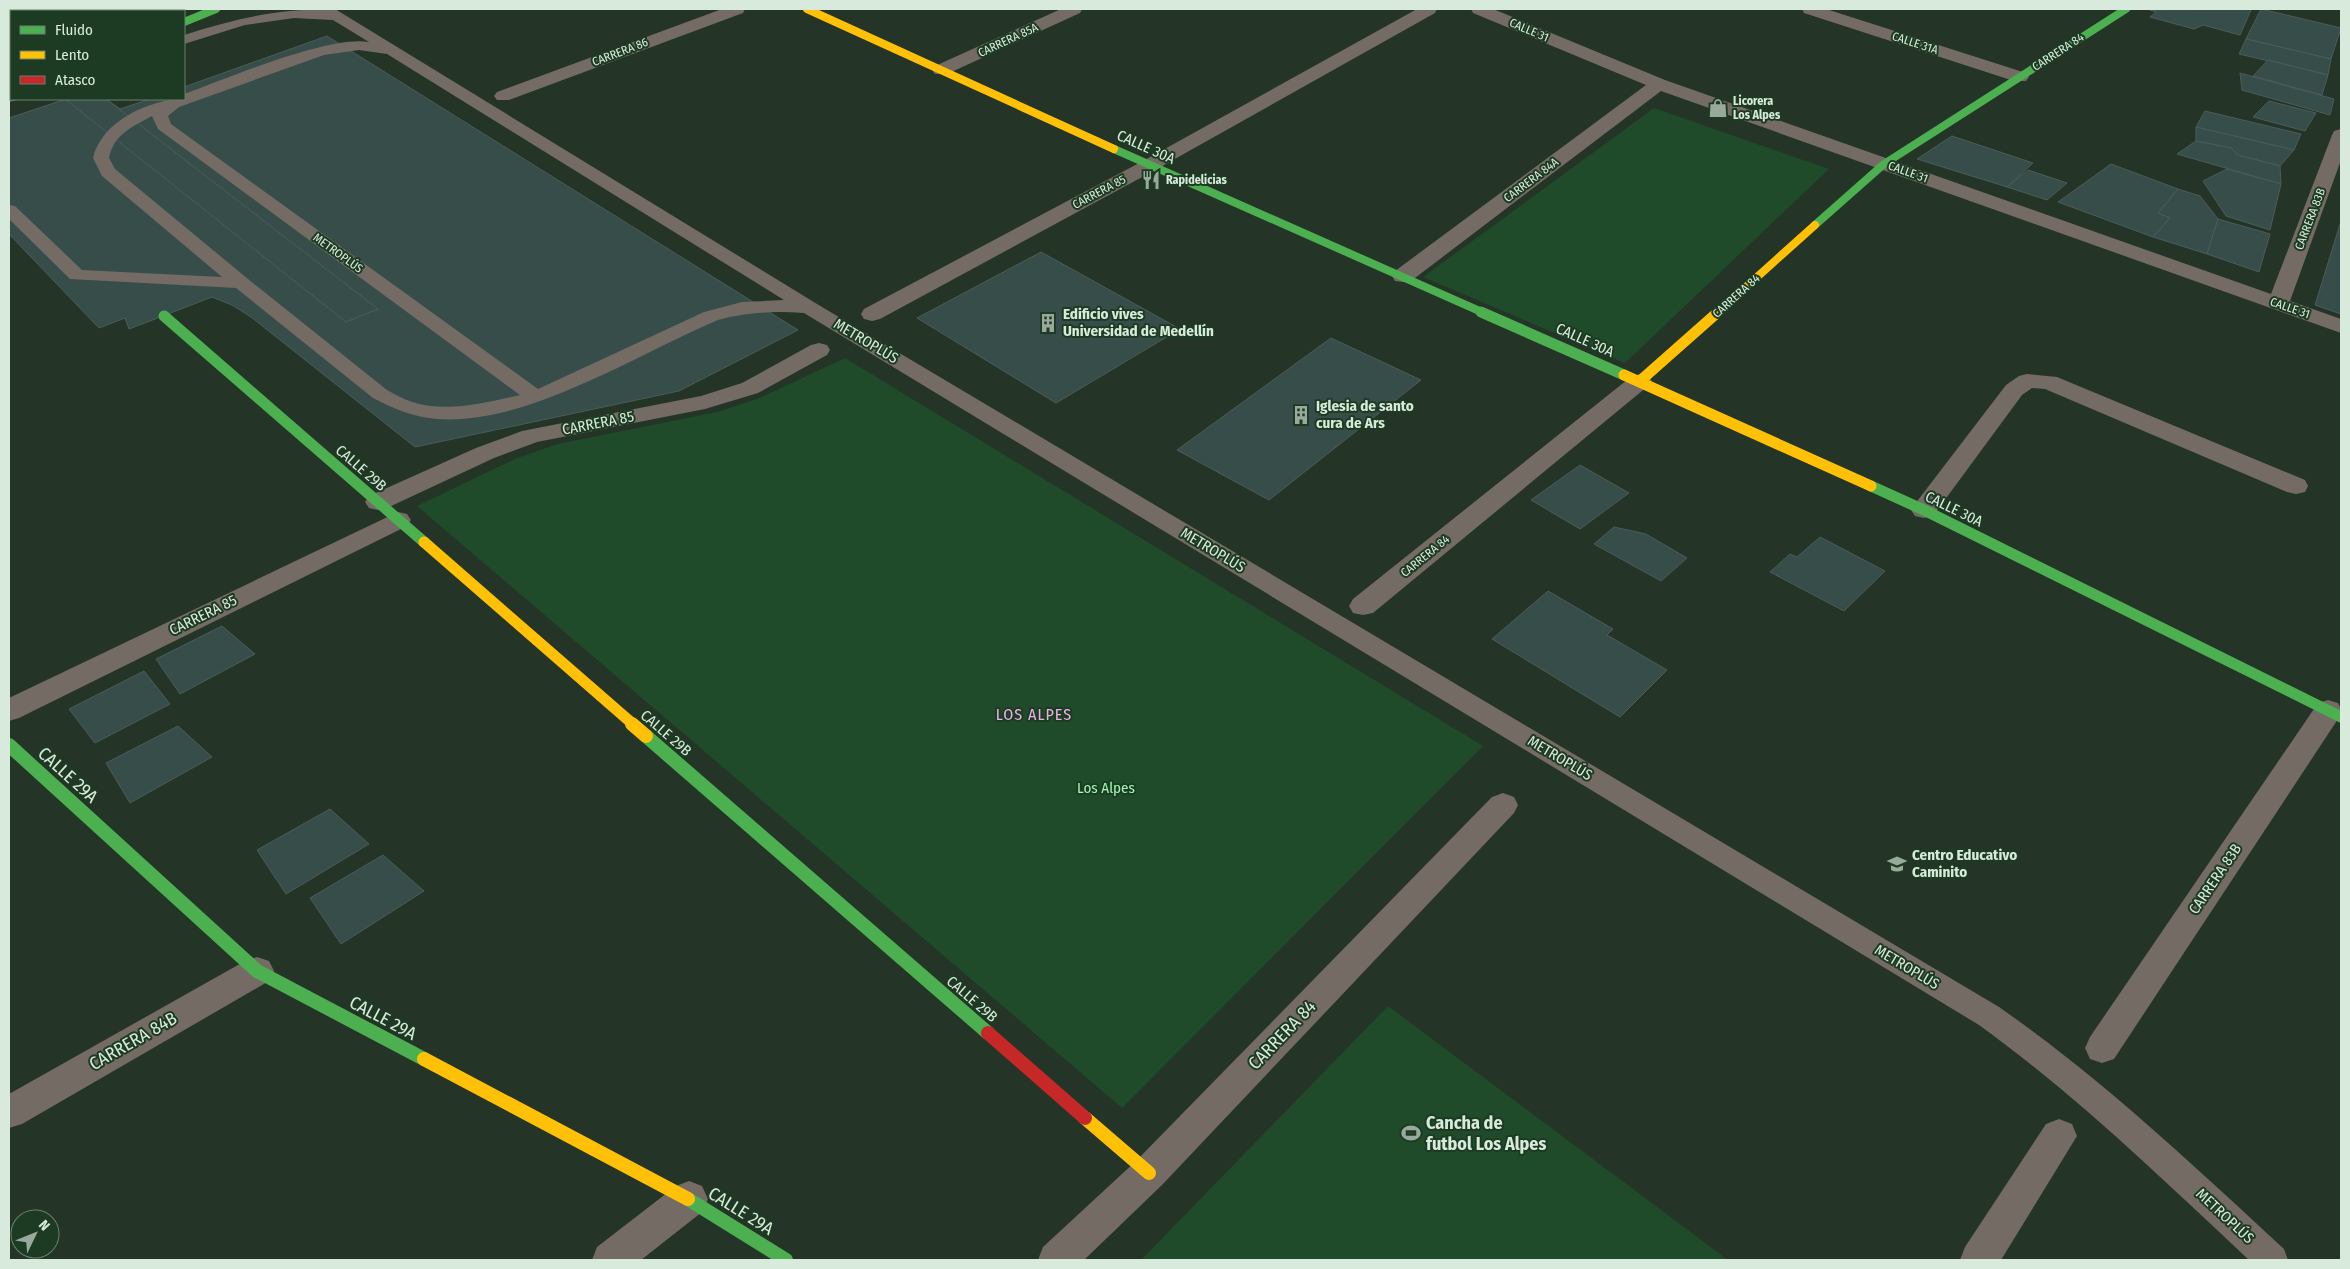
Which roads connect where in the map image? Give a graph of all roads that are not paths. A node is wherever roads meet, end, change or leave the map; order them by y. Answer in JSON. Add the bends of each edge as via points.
{"nodes":[{"id":1,"x":737,"y":9,"type":"edge"},
{"id":2,"x":808,"y":9,"type":"edge"},
{"id":3,"x":1074,"y":9,"type":"edge"},
{"id":4,"x":1429,"y":9,"type":"edge"},
{"id":5,"x":1479,"y":9,"type":"edge"},
{"id":6,"x":1810,"y":9,"type":"edge"},
{"id":7,"x":2126,"y":9,"type":"edge"},
{"id":8,"x":330,"y":12,"type":"edge"},
{"id":9,"x":185,"y":16,"type":"edge"},
{"id":10,"x":185,"y":22,"type":"edge"},
{"id":11,"x":185,"y":40,"type":"edge"},
{"id":12,"x":397,"y":53,"type":"junction"},
{"id":13,"x":941,"y":70,"type":"junction"},
{"id":14,"x":2020,"y":77,"type":"junction"},
{"id":15,"x":1659,"y":84,"type":"junction"},
{"id":16,"x":503,"y":96,"type":"dead end"},
{"id":17,"x":184,"y":100,"type":"edge"},
{"id":18,"x":185,"y":100,"type":"edge"},
{"id":19,"x":173,"y":104,"type":"junction"},
{"id":20,"x":2341,"y":135,"type":"edge"},
{"id":21,"x":1884,"y":164,"type":"junction"},
{"id":22,"x":1150,"y":165,"type":"junction"},
{"id":23,"x":9,"y":210,"type":"edge"},
{"id":24,"x":1402,"y":276,"type":"junction"},
{"id":25,"x":241,"y":283,"type":"junction"},
{"id":26,"x":2278,"y":304,"type":"junction"},
{"id":27,"x":810,"y":308,"type":"junction"},
{"id":28,"x":872,"y":314,"type":"dead end"},
{"id":29,"x":164,"y":316,"type":"dead end"},
{"id":30,"x":2341,"y":326,"type":"edge"},
{"id":31,"x":819,"y":350,"type":"dead end"},
{"id":32,"x":1640,"y":382,"type":"junction"},
{"id":33,"x":536,"y":397,"type":"junction"},
{"id":34,"x":2296,"y":486,"type":"dead end"},
{"id":35,"x":378,"y":502,"type":"junction"},
{"id":36,"x":1924,"y":510,"type":"junction"},
{"id":37,"x":398,"y":520,"type":"junction"},
{"id":38,"x":1363,"y":606,"type":"dead end"},
{"id":39,"x":9,"y":710,"type":"edge"},
{"id":40,"x":2334,"y":714,"type":"edge"},
{"id":41,"x":9,"y":745,"type":"edge"},
{"id":42,"x":1503,"y":805,"type":"dead end"},
{"id":43,"x":257,"y":971,"type":"junction"},
{"id":44,"x":2102,"y":1048,"type":"dead end"},
{"id":45,"x":9,"y":1112,"type":"edge"},
{"id":46,"x":2059,"y":1136,"type":"dead end"},
{"id":47,"x":1149,"y":1174,"type":"junction"},
{"id":48,"x":689,"y":1199,"type":"junction"},
{"id":49,"x":611,"y":1260,"type":"edge"},
{"id":50,"x":786,"y":1260,"type":"edge"},
{"id":51,"x":1058,"y":1260,"type":"edge"},
{"id":52,"x":1979,"y":1260,"type":"edge"},
{"id":53,"x":2272,"y":1260,"type":"edge"}],
"edges":[{"from":1,"to":16,"type":"street","name":"CARRERA 86"},
{"from":2,"to":13,"type":"street","name":"CALLE 30A"},
{"from":3,"to":13,"type":"street","name":"CARRERA 85A"},
{"from":4,"to":22,"type":"street","name":"CARRERA 85"},
{"from":5,"to":15,"type":"street","name":"CALLE 31"},
{"from":6,"to":14,"type":"street","name":"CALLE 31A"},
{"from":7,"to":14,"type":"street","name":"CARRERA 84"},
{"from":8,"to":11,"type":"lane","name":"METROPLÚS","via":[[262,16]]},
{"from":8,"to":12,"type":"lane","name":"METROPLÚS"},
{"from":9,"to":10,"type":"street","via":[[216,9]]},
{"from":12,"to":18,"type":"lane","name":"METROPLÚS","via":[[359,45],[321,51]]},
{"from":12,"to":27,"type":"lane","name":"METROPLÚS"},
{"from":13,"to":22,"type":"street","name":"CALLE 30A"},
{"from":14,"to":21,"type":"street","name":"CARRERA 84"},
{"from":15,"to":21,"type":"street","name":"CALLE 31"},
{"from":15,"to":24,"type":"street","name":"CARRERA 84A"},
{"from":17,"to":19,"type":"lane","name":"METROPLÚS"},
{"from":19,"to":25,"type":"lane","name":"METROPLÚS","via":[[146,113],[119,128],[103,149],[101,158],[108,172]]},
{"from":19,"to":33,"type":"lane","name":"METROPLÚS","via":[[160,115],[164,126]]},
{"from":20,"to":26,"type":"street","name":"CARRERA 83B"},
{"from":21,"to":26,"type":"street","name":"CALLE 31"},
{"from":21,"to":32,"type":"street","name":"CARRERA 84"},
{"from":22,"to":24,"type":"street","name":"CALLE 30A"},
{"from":22,"to":28,"type":"street","name":"CARRERA 85"},
{"from":23,"to":25,"type":"lane","via":[[78,275]]},
{"from":24,"to":32,"type":"street","name":"CALLE 30A"},
{"from":25,"to":33,"type":"lane","name":"METROPLÚS","via":[[380,394],[406,407],[438,412],[483,410]]},
{"from":26,"to":30,"type":"street","name":"CALLE 31"},
{"from":27,"to":33,"type":"lane","name":"METROPLÚS","via":[[772,305],[712,316]]},
{"from":27,"to":53,"type":"lane","name":"METROPLÚS","via":[[1989,1016],[2083,1085]]},
{"from":29,"to":35,"type":"street","name":"CALLE 29B"},
{"from":31,"to":35,"type":"street","name":"CARRERA 85","via":[[750,388],[705,402],[531,436],[485,453]]},
{"from":32,"to":36,"type":"street","name":"CALLE 30A"},
{"from":32,"to":38,"type":"street","name":"CARRERA 84"},
{"from":34,"to":36,"type":"street","via":[[2049,382],[2027,381],[2014,390]]},
{"from":35,"to":37,"type":"street","name":"CALLE 29B"},
{"from":36,"to":40,"type":"street","name":"CALLE 30A"},
{"from":37,"to":39,"type":"street","name":"CARRERA 85"},
{"from":37,"to":47,"type":"street","name":"CALLE 29B"},
{"from":40,"to":44,"type":"street","name":"CARRERA 83B"},
{"from":41,"to":43,"type":"street","name":"CALLE 29A"},
{"from":42,"to":47,"type":"street","name":"CARRERA 84"},
{"from":43,"to":45,"type":"street","name":"CARRERA 84B"},
{"from":43,"to":48,"type":"street","name":"CALLE 29A"},
{"from":46,"to":52,"type":"street"},
{"from":47,"to":51,"type":"street","name":"CARRERA 84"},
{"from":48,"to":49,"type":"street"},
{"from":48,"to":50,"type":"street","name":"CALLE 29A"}]}
